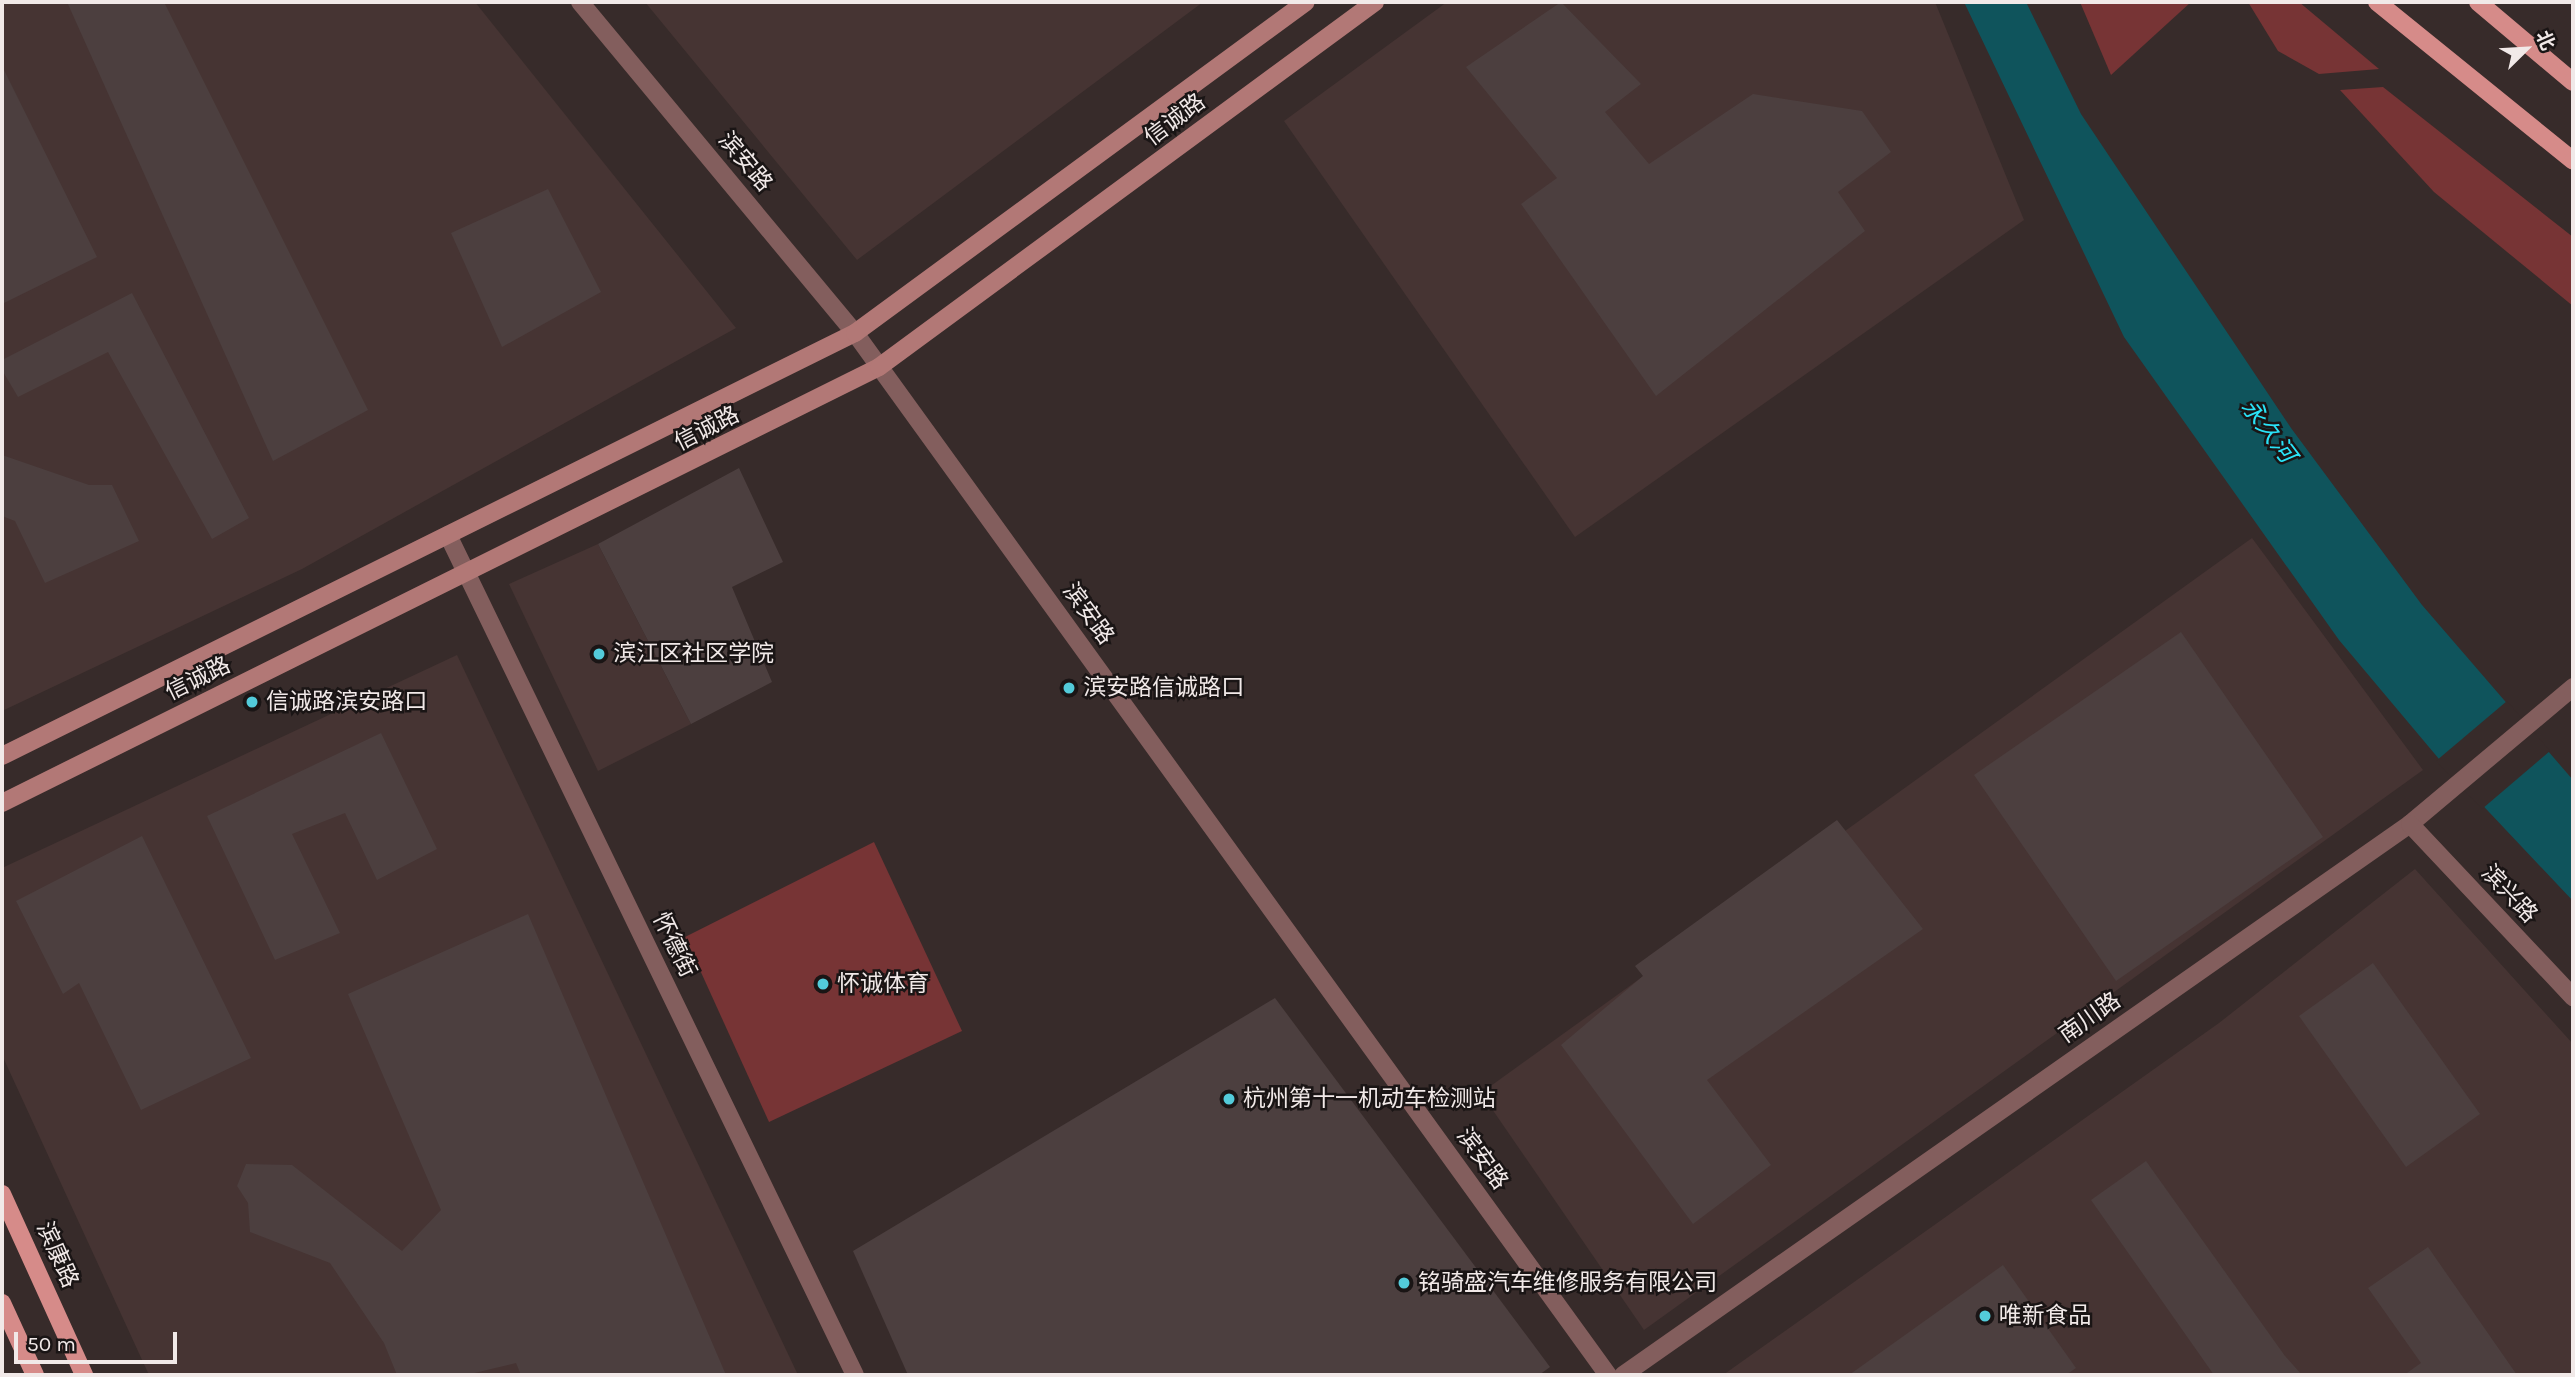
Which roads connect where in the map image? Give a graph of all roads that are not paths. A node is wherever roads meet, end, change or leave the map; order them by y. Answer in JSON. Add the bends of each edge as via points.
{"nodes":[{"id":1,"x":580,"y":2,"type":"edge"},
{"id":2,"x":1306,"y":2,"type":"edge"},
{"id":3,"x":1375,"y":2,"type":"edge"},
{"id":4,"x":2377,"y":2,"type":"edge"},
{"id":5,"x":2478,"y":2,"type":"edge"},
{"id":6,"x":2573,"y":82,"type":"edge"},
{"id":7,"x":2573,"y":161,"type":"edge"},
{"id":8,"x":855,"y":333,"type":"junction"},
{"id":9,"x":879,"y":367,"type":"junction"},
{"id":10,"x":448,"y":535,"type":"junction"},
{"id":11,"x":467,"y":574,"type":"junction"},
{"id":12,"x":2573,"y":687,"type":"edge"},
{"id":13,"x":2,"y":756,"type":"edge"},
{"id":14,"x":2,"y":803,"type":"edge"},
{"id":15,"x":2410,"y":824,"type":"junction"},
{"id":16,"x":2573,"y":997,"type":"edge"},
{"id":17,"x":2,"y":1194,"type":"edge"},
{"id":18,"x":2,"y":1303,"type":"edge"},
{"id":19,"x":35,"y":1375,"type":"edge"},
{"id":20,"x":84,"y":1375,"type":"edge"},
{"id":21,"x":855,"y":1375,"type":"edge"},
{"id":22,"x":1608,"y":1375,"type":"edge"},
{"id":23,"x":1623,"y":1375,"type":"edge"}],
"edges":[{"from":1,"to":8,"type":"street","name":"滨安路"},
{"from":2,"to":8,"type":"main road","name":"信诚路"},
{"from":3,"to":9,"type":"main road","name":"信诚路"},
{"from":4,"to":7,"type":"main road"},
{"from":5,"to":6,"type":"main road"},
{"from":8,"to":9,"type":"street","name":"滨安路"},
{"from":8,"to":10,"type":"main road","name":"信诚路"},
{"from":9,"to":11,"type":"main road","name":"信诚路"},
{"from":9,"to":22,"type":"street","name":"滨安路"},
{"from":10,"to":11,"type":"street","name":"怀德街"},
{"from":10,"to":13,"type":"main road","name":"信诚路"},
{"from":11,"to":14,"type":"main road","name":"信诚路"},
{"from":11,"to":21,"type":"street","name":"怀德街"},
{"from":12,"to":15,"type":"street","name":"南川路"},
{"from":15,"to":16,"type":"street","name":"滨兴路"},
{"from":15,"to":23,"type":"street","name":"南川路"},
{"from":17,"to":20,"type":"main road","name":"滨康路"},
{"from":18,"to":19,"type":"main road"}]}
